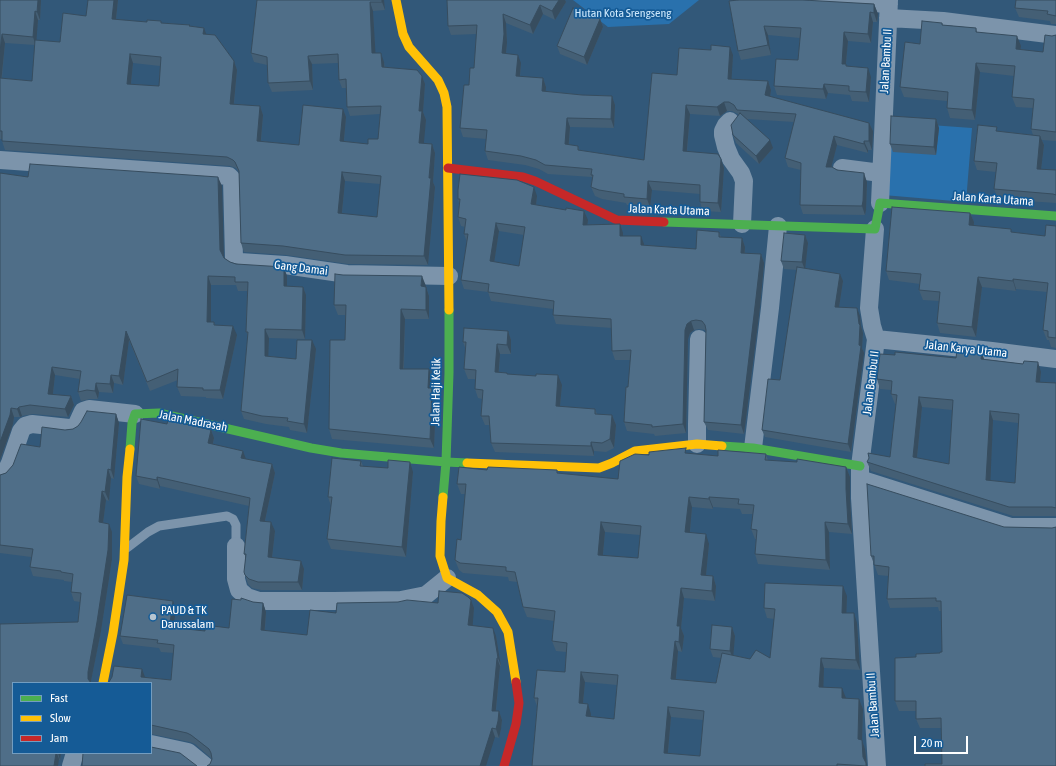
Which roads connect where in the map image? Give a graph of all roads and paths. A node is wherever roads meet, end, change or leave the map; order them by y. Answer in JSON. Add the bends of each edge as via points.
{"nodes":[{"id":1,"x":396,"y":0,"type":"edge"},
{"id":2,"x":818,"y":0,"type":"edge"},
{"id":3,"x":889,"y":7,"type":"edge"},
{"id":4,"x":1056,"y":35,"type":"edge"},
{"id":5,"x":730,"y":121,"type":"dead end"},
{"id":6,"x":0,"y":160,"type":"edge"},
{"id":7,"x":448,"y":168,"type":"junction"},
{"id":8,"x":842,"y":168,"type":"dead end"},
{"id":9,"x":881,"y":173,"type":"junction"},
{"id":10,"x":880,"y":203,"type":"junction"},
{"id":11,"x":1056,"y":216,"type":"edge"},
{"id":12,"x":742,"y":224,"type":"junction"},
{"id":13,"x":778,"y":226,"type":"junction"},
{"id":14,"x":875,"y":229,"type":"junction"},
{"id":15,"x":449,"y":276,"type":"junction"},
{"id":16,"x":699,"y":338,"type":"dead end"},
{"id":17,"x":876,"y":339,"type":"junction"},
{"id":18,"x":1056,"y":359,"type":"edge"},
{"id":19,"x":136,"y":414,"type":"junction"},
{"id":20,"x":697,"y":444,"type":"junction"},
{"id":21,"x":753,"y":448,"type":"junction"},
{"id":22,"x":446,"y":462,"type":"junction"},
{"id":23,"x":860,"y":472,"type":"junction"},
{"id":24,"x":0,"y":474,"type":"edge"},
{"id":25,"x":1056,"y":527,"type":"edge"},
{"id":26,"x":236,"y":546,"type":"joint"},
{"id":27,"x":125,"y":550,"type":"junction"},
{"id":28,"x":447,"y":578,"type":"junction"},
{"id":29,"x":103,"y":682,"type":"edge"},
{"id":30,"x":152,"y":744,"type":"edge"},
{"id":31,"x":75,"y":754,"type":"edge"},
{"id":32,"x":71,"y":766,"type":"edge"},
{"id":33,"x":205,"y":766,"type":"edge"},
{"id":34,"x":504,"y":766,"type":"edge"},
{"id":35,"x":877,"y":766,"type":"edge"}],
"edges":[{"from":1,"to":7,"type":"street","name":"Jalan Haji Kelik","via":[[403,34],[409,47],[438,80],[444,93],[447,107]]},
{"from":2,"to":3,"type":"street"},
{"from":3,"to":4,"type":"street","via":[[943,21]]},
{"from":3,"to":9,"type":"street","name":"Jalan Bambu II"},
{"from":5,"to":12,"type":"street","via":[[723,135],[731,159],[744,181]]},
{"from":6,"to":15,"type":"street","name":"Gang Damai","via":[[229,176],[232,180],[236,261],[347,274]]},
{"from":7,"to":12,"type":"street","name":"Jalan Karta Utama","via":[[523,177],[622,220]]},
{"from":7,"to":15,"type":"street","name":"Jalan Haji Kelik"},
{"from":8,"to":9,"type":"street"},
{"from":9,"to":10,"type":"street","name":"Jalan Bambu II"},
{"from":10,"to":11,"type":"street","name":"Jalan Karta Utama"},
{"from":10,"to":14,"type":"street","name":"Jalan Bambu II"},
{"from":12,"to":13,"type":"street","name":"Jalan Karta Utama"},
{"from":13,"to":14,"type":"street","name":"Jalan Karta Utama"},
{"from":13,"to":21,"type":"street"},
{"from":14,"to":17,"type":"street","name":"Jalan Bambu II","via":[[870,308]]},
{"from":15,"to":22,"type":"street","name":"Jalan Haji Kelik"},
{"from":16,"to":20,"type":"street"},
{"from":17,"to":18,"type":"street","name":"Jalan Karya Utama"},
{"from":17,"to":23,"type":"street","name":"Jalan Bambu II"},
{"from":19,"to":22,"type":"street","name":"Jalan Madrasah","via":[[160,413],[333,452]]},
{"from":19,"to":24,"type":"street","via":[[89,409],[83,411],[74,427],[32,424],[25,426],[7,469]]},
{"from":19,"to":27,"type":"street","via":[[132,423],[127,478]]},
{"from":20,"to":21,"type":"street","name":"Jalan Madrasah"},
{"from":20,"to":22,"type":"street","name":"Jalan Madrasah","via":[[635,451],[599,468]]},
{"from":21,"to":23,"type":"street","name":"Jalan Madrasah"},
{"from":22,"to":28,"type":"street","name":"Jalan Haji Kelik","via":[[440,556]]},
{"from":23,"to":25,"type":"street","via":[[1012,527]]},
{"from":23,"to":35,"type":"street","name":"Jalan Bambu II"},
{"from":26,"to":27,"type":"lane","via":[[236,525],[234,519],[227,516],[159,526]]},
{"from":26,"to":28,"type":"street","via":[[236,579],[239,590],[247,597],[259,601],[401,600],[426,595]]},
{"from":27,"to":29,"type":"street"},
{"from":28,"to":34,"type":"street","via":[[478,594],[496,612],[508,632],[519,703]]},
{"from":30,"to":33,"type":"street","via":[[188,752]]},
{"from":31,"to":32,"type":"street"}]}
